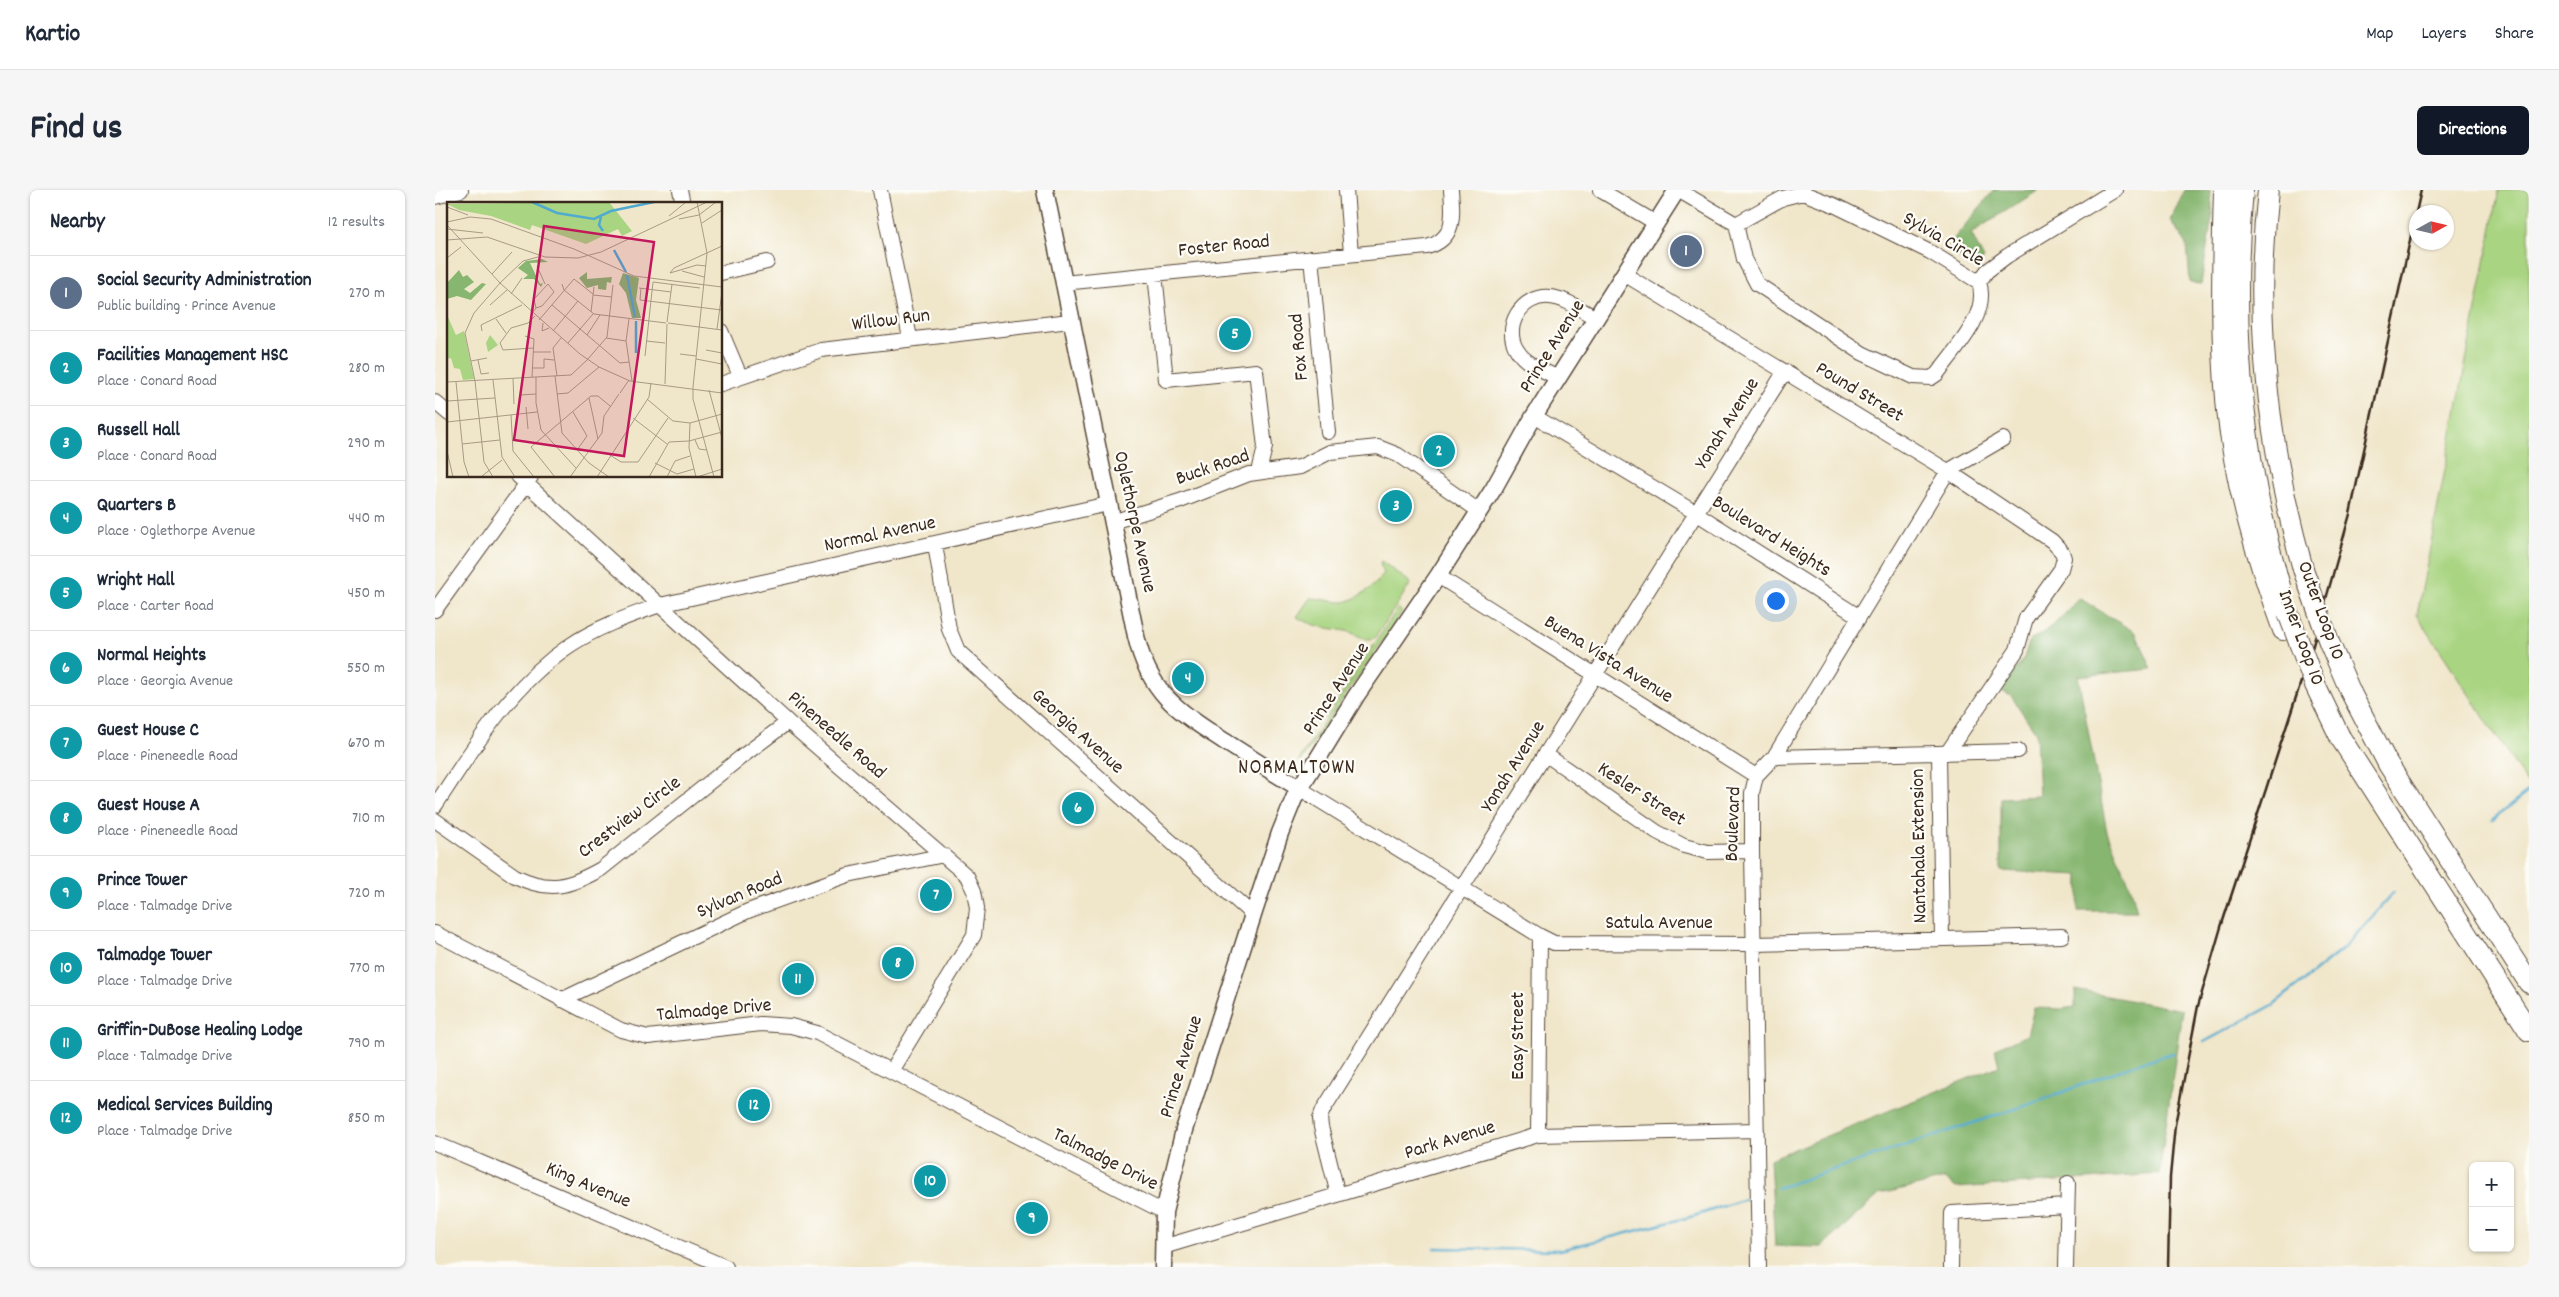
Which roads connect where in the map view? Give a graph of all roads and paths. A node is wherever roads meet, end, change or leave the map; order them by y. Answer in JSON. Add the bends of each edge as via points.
{"nodes":[{"id":1,"x":461,"y":190,"type":"edge"},
{"id":2,"x":880,"y":190,"type":"edge"},
{"id":3,"x":1045,"y":190,"type":"edge"},
{"id":4,"x":1346,"y":190,"type":"edge"},
{"id":5,"x":1451,"y":190,"type":"edge"},
{"id":6,"x":1600,"y":190,"type":"edge"},
{"id":7,"x":1677,"y":190,"type":"edge"},
{"id":8,"x":2115,"y":190,"type":"edge"},
{"id":9,"x":2224,"y":190,"type":"edge"},
{"id":10,"x":2243,"y":190,"type":"edge"},
{"id":11,"x":2268,"y":190,"type":"edge"},
{"id":12,"x":435,"y":197,"type":"edge"},
{"id":13,"x":1656,"y":223,"type":"junction"},
{"id":14,"x":1736,"y":224,"type":"junction"},
{"id":15,"x":1351,"y":254,"type":"junction"},
{"id":16,"x":1311,"y":258,"type":"junction"},
{"id":17,"x":767,"y":262,"type":"dead end"},
{"id":18,"x":723,"y":273,"type":"edge"},
{"id":19,"x":1155,"y":274,"type":"junction"},
{"id":20,"x":1624,"y":274,"type":"junction"},
{"id":21,"x":1979,"y":282,"type":"junction"},
{"id":22,"x":1063,"y":283,"type":"junction"},
{"id":23,"x":1596,"y":318,"type":"junction"},
{"id":24,"x":1070,"y":321,"type":"junction"},
{"id":25,"x":723,"y":336,"type":"edge"},
{"id":26,"x":910,"y":338,"type":"junction"},
{"id":27,"x":1785,"y":371,"type":"junction"},
{"id":28,"x":740,"y":376,"type":"junction"},
{"id":29,"x":1558,"y":378,"type":"junction"},
{"id":30,"x":723,"y":383,"type":"edge"},
{"id":31,"x":435,"y":402,"type":"edge"},
{"id":32,"x":447,"y":412,"type":"edge"},
{"id":33,"x":1534,"y":416,"type":"junction"},
{"id":34,"x":1328,"y":432,"type":"dead end"},
{"id":35,"x":2003,"y":439,"type":"dead end"},
{"id":36,"x":1948,"y":471,"type":"junction"},
{"id":37,"x":1259,"y":472,"type":"junction"},
{"id":38,"x":525,"y":478,"type":"edge"},
{"id":39,"x":1109,"y":504,"type":"junction"},
{"id":40,"x":1479,"y":510,"type":"junction"},
{"id":41,"x":1696,"y":513,"type":"junction"},
{"id":42,"x":1112,"y":522,"type":"junction"},
{"id":43,"x":935,"y":544,"type":"junction"},
{"id":44,"x":2064,"y":558,"type":"joint"},
{"id":45,"x":1438,"y":576,"type":"junction"},
{"id":46,"x":660,"y":604,"type":"junction"},
{"id":47,"x":435,"y":610,"type":"edge"},
{"id":48,"x":1858,"y":616,"type":"junction"},
{"id":49,"x":2286,"y":622,"type":"junction"},
{"id":50,"x":1595,"y":675,"type":"junction"},
{"id":51,"x":788,"y":722,"type":"junction"},
{"id":52,"x":2018,"y":751,"type":"dead end"},
{"id":53,"x":1943,"y":753,"type":"junction"},
{"id":54,"x":1545,"y":754,"type":"junction"},
{"id":55,"x":1774,"y":757,"type":"junction"},
{"id":56,"x":1756,"y":776,"type":"junction"},
{"id":57,"x":1299,"y":788,"type":"junction"},
{"id":58,"x":435,"y":806,"type":"edge"},
{"id":59,"x":435,"y":820,"type":"edge"},
{"id":60,"x":1752,"y":851,"type":"junction"},
{"id":61,"x":943,"y":855,"type":"junction"},
{"id":62,"x":1463,"y":887,"type":"junction"},
{"id":63,"x":1253,"y":915,"type":"junction"},
{"id":64,"x":435,"y":933,"type":"edge"},
{"id":65,"x":1540,"y":936,"type":"junction"},
{"id":66,"x":2062,"y":936,"type":"dead end"},
{"id":67,"x":1942,"y":939,"type":"junction"},
{"id":68,"x":1754,"y":944,"type":"junction"},
{"id":69,"x":2529,"y":983,"type":"edge"},
{"id":70,"x":561,"y":1000,"type":"junction"},
{"id":71,"x":2529,"y":1031,"type":"edge"},
{"id":72,"x":891,"y":1071,"type":"junction"},
{"id":73,"x":1757,"y":1130,"type":"junction"},
{"id":74,"x":1538,"y":1136,"type":"junction"},
{"id":75,"x":435,"y":1143,"type":"edge"},
{"id":76,"x":2067,"y":1183,"type":"dead end"},
{"id":77,"x":1338,"y":1195,"type":"junction"},
{"id":78,"x":2067,"y":1206,"type":"junction"},
{"id":79,"x":1164,"y":1212,"type":"junction"},
{"id":80,"x":1163,"y":1247,"type":"junction"},
{"id":81,"x":726,"y":1267,"type":"edge"},
{"id":82,"x":1163,"y":1267,"type":"edge"},
{"id":83,"x":1759,"y":1267,"type":"edge"},
{"id":84,"x":1951,"y":1267,"type":"edge"},
{"id":85,"x":2066,"y":1267,"type":"edge"}],
"edges":[{"from":1,"to":12,"type":"street"},
{"from":2,"to":26,"type":"street"},
{"from":3,"to":22,"type":"main road","name":"Oglethorpe Avenue"},
{"from":4,"to":15,"type":"street"},
{"from":5,"to":15,"type":"street","name":"Foster Road","via":[[1453,218],[1445,237],[1427,247]]},
{"from":6,"to":13,"type":"street"},
{"from":7,"to":13,"type":"main road","name":"Prince Avenue"},
{"from":7,"to":14,"type":"street"},
{"from":8,"to":21,"type":"street","via":[[2007,256],[1987,271]]},
{"from":9,"to":49,"type":"highway","via":[[2222,330],[2227,412],[2250,528]]},
{"from":10,"to":49,"type":"highway","name":"Inner Loop 10","via":[[2236,294],[2241,392],[2260,506]]},
{"from":11,"to":69,"type":"highway","name":"Outer Loop 10","bridge":true,"via":[[2263,268],[2265,376],[2279,472],[2303,568],[2351,693],[2388,764]]},
{"from":13,"to":20,"type":"main road","name":"Prince Avenue"},
{"from":14,"to":21,"type":"street","name":"Sylvia Circle","via":[[1783,198],[1803,193],[1813,195],[1930,252]]},
{"from":14,"to":21,"type":"street","name":"Sylvia Circle","via":[[1744,259],[1757,284],[1862,353],[1913,377],[1931,378],[1952,354],[1981,307]]},
{"from":15,"to":16,"type":"street","name":"Foster Road"},
{"from":16,"to":19,"type":"street","name":"Foster Road"},
{"from":16,"to":34,"type":"street","name":"Fox Road"},
{"from":17,"to":18,"type":"street"},
{"from":19,"to":22,"type":"street","name":"Foster Road"},
{"from":19,"to":37,"type":"street","via":[[1166,380],[1257,371],[1265,447]]},
{"from":20,"to":23,"type":"main road","name":"Prince Avenue"},
{"from":20,"to":27,"type":"street","name":"Pound Street"},
{"from":22,"to":24,"type":"main road","name":"Oglethorpe Avenue"},
{"from":23,"to":29,"type":"main road","name":"Prince Avenue"},
{"from":23,"to":29,"type":"street","via":[[1549,296],[1532,300],[1517,313],[1512,331],[1516,350],[1523,358]]},
{"from":24,"to":26,"type":"street","name":"Willow Run"},
{"from":24,"to":39,"type":"main road","name":"Oglethorpe Avenue"},
{"from":25,"to":28,"type":"street"},
{"from":26,"to":28,"type":"street","name":"Willow Run","via":[[821,350]]},
{"from":27,"to":36,"type":"street","name":"Pound Street"},
{"from":27,"to":41,"type":"street","name":"Yonah Avenue"},
{"from":28,"to":30,"type":"street","name":"Willow Run"},
{"from":29,"to":33,"type":"main road","name":"Prince Avenue"},
{"from":31,"to":32,"type":"street"},
{"from":33,"to":40,"type":"main road","name":"Prince Avenue"},
{"from":33,"to":41,"type":"street","name":"Boulevard Heights"},
{"from":35,"to":36,"type":"street","name":"Boulevard"},
{"from":36,"to":44,"type":"street","name":"Pound Street","via":[[2052,541]]},
{"from":36,"to":48,"type":"street","name":"Boulevard"},
{"from":37,"to":40,"type":"street","name":"Buck Road","via":[[1300,467],[1325,453],[1384,448]]},
{"from":37,"to":42,"type":"street","name":"Buck Road"},
{"from":38,"to":46,"type":"street","name":"Pineneedle Road"},
{"from":38,"to":47,"type":"street"},
{"from":39,"to":42,"type":"main road","name":"Oglethorpe Avenue"},
{"from":39,"to":43,"type":"street","name":"Normal Avenue"},
{"from":40,"to":45,"type":"main road","name":"Prince Avenue"},
{"from":41,"to":48,"type":"street","name":"Boulevard Heights"},
{"from":41,"to":50,"type":"street","name":"Yonah Avenue"},
{"from":42,"to":57,"type":"main road","name":"Oglethorpe Avenue","via":[[1139,650],[1153,682],[1181,713]]},
{"from":43,"to":46,"type":"street","name":"Normal Avenue"},
{"from":43,"to":63,"type":"street","name":"Georgia Avenue","via":[[949,629],[958,651]]},
{"from":44,"to":53,"type":"street","name":"Nantahala Extension","via":[[2061,569],[2026,618],[2017,650]]},
{"from":45,"to":50,"type":"street","name":"Buena Vista Avenue"},
{"from":45,"to":57,"type":"main road","name":"Prince Avenue","via":[[1356,696]]},
{"from":46,"to":51,"type":"street","name":"Pineneedle Road"},
{"from":46,"to":58,"type":"street","name":"Normal Avenue","via":[[610,623],[571,645],[532,675],[500,710]]},
{"from":48,"to":55,"type":"street","name":"Boulevard"},
{"from":49,"to":71,"type":"highway","bridge":true,"via":[[2309,686],[2339,737]]},
{"from":50,"to":54,"type":"street","name":"Yonah Avenue"},
{"from":50,"to":56,"type":"street","name":"Buena Vista Avenue"},
{"from":51,"to":59,"type":"street","name":"Crestview Circle","via":[[601,869],[576,883],[551,887],[529,883]]},
{"from":51,"to":61,"type":"street","name":"Pineneedle Road"},
{"from":52,"to":53,"type":"street"},
{"from":53,"to":55,"type":"street"},
{"from":53,"to":67,"type":"street","name":"Nantahala Extension"},
{"from":54,"to":60,"type":"street","name":"Kesler Street","via":[[1657,832],[1684,846],[1708,852]]},
{"from":54,"to":62,"type":"street","name":"Yonah Avenue"},
{"from":55,"to":56,"type":"street","name":"Boulevard"},
{"from":56,"to":60,"type":"street","name":"Boulevard","via":[[1752,793]]},
{"from":57,"to":62,"type":"street","name":"Satula Avenue"},
{"from":57,"to":63,"type":"main road","name":"Prince Avenue","via":[[1280,833]]},
{"from":60,"to":68,"type":"street","name":"Boulevard"},
{"from":61,"to":70,"type":"street","name":"Sylvan Road","via":[[848,875],[748,911]]},
{"from":61,"to":72,"type":"street","name":"Pineneedle Road","via":[[967,876],[974,891],[977,922],[974,935]]},
{"from":62,"to":65,"type":"street","name":"Satula Avenue"},
{"from":62,"to":77,"type":"street","name":"Yonah Avenue","via":[[1323,1110],[1321,1127]]},
{"from":63,"to":79,"type":"main road","name":"Prince Avenue","via":[[1193,1101]]},
{"from":64,"to":70,"type":"street","name":"Talmadge Drive"},
{"from":65,"to":68,"type":"street","name":"Satula Avenue","via":[[1554,943],[1567,944]]},
{"from":65,"to":74,"type":"street","name":"Easy Street"},
{"from":66,"to":67,"type":"street","name":"Satula Avenue"},
{"from":67,"to":68,"type":"street","name":"Satula Avenue"},
{"from":68,"to":73,"type":"street","name":"Boulevard"},
{"from":70,"to":72,"type":"street","name":"Talmadge Drive","via":[[621,1030],[648,1037],[761,1024],[791,1026],[817,1034]]},
{"from":72,"to":79,"type":"street","name":"Talmadge Drive"},
{"from":73,"to":74,"type":"street","name":"Park Avenue"},
{"from":73,"to":83,"type":"street","name":"Boulevard"},
{"from":74,"to":77,"type":"street","name":"Park Avenue"},
{"from":75,"to":81,"type":"street","name":"King Avenue"},
{"from":76,"to":78,"type":"street"},
{"from":77,"to":80,"type":"street","name":"Park Avenue"},
{"from":78,"to":84,"type":"street","via":[[1953,1213]]},
{"from":78,"to":85,"type":"street"},
{"from":79,"to":80,"type":"main road","name":"Prince Avenue"},
{"from":80,"to":82,"type":"main road","name":"Prince Avenue"}]}
